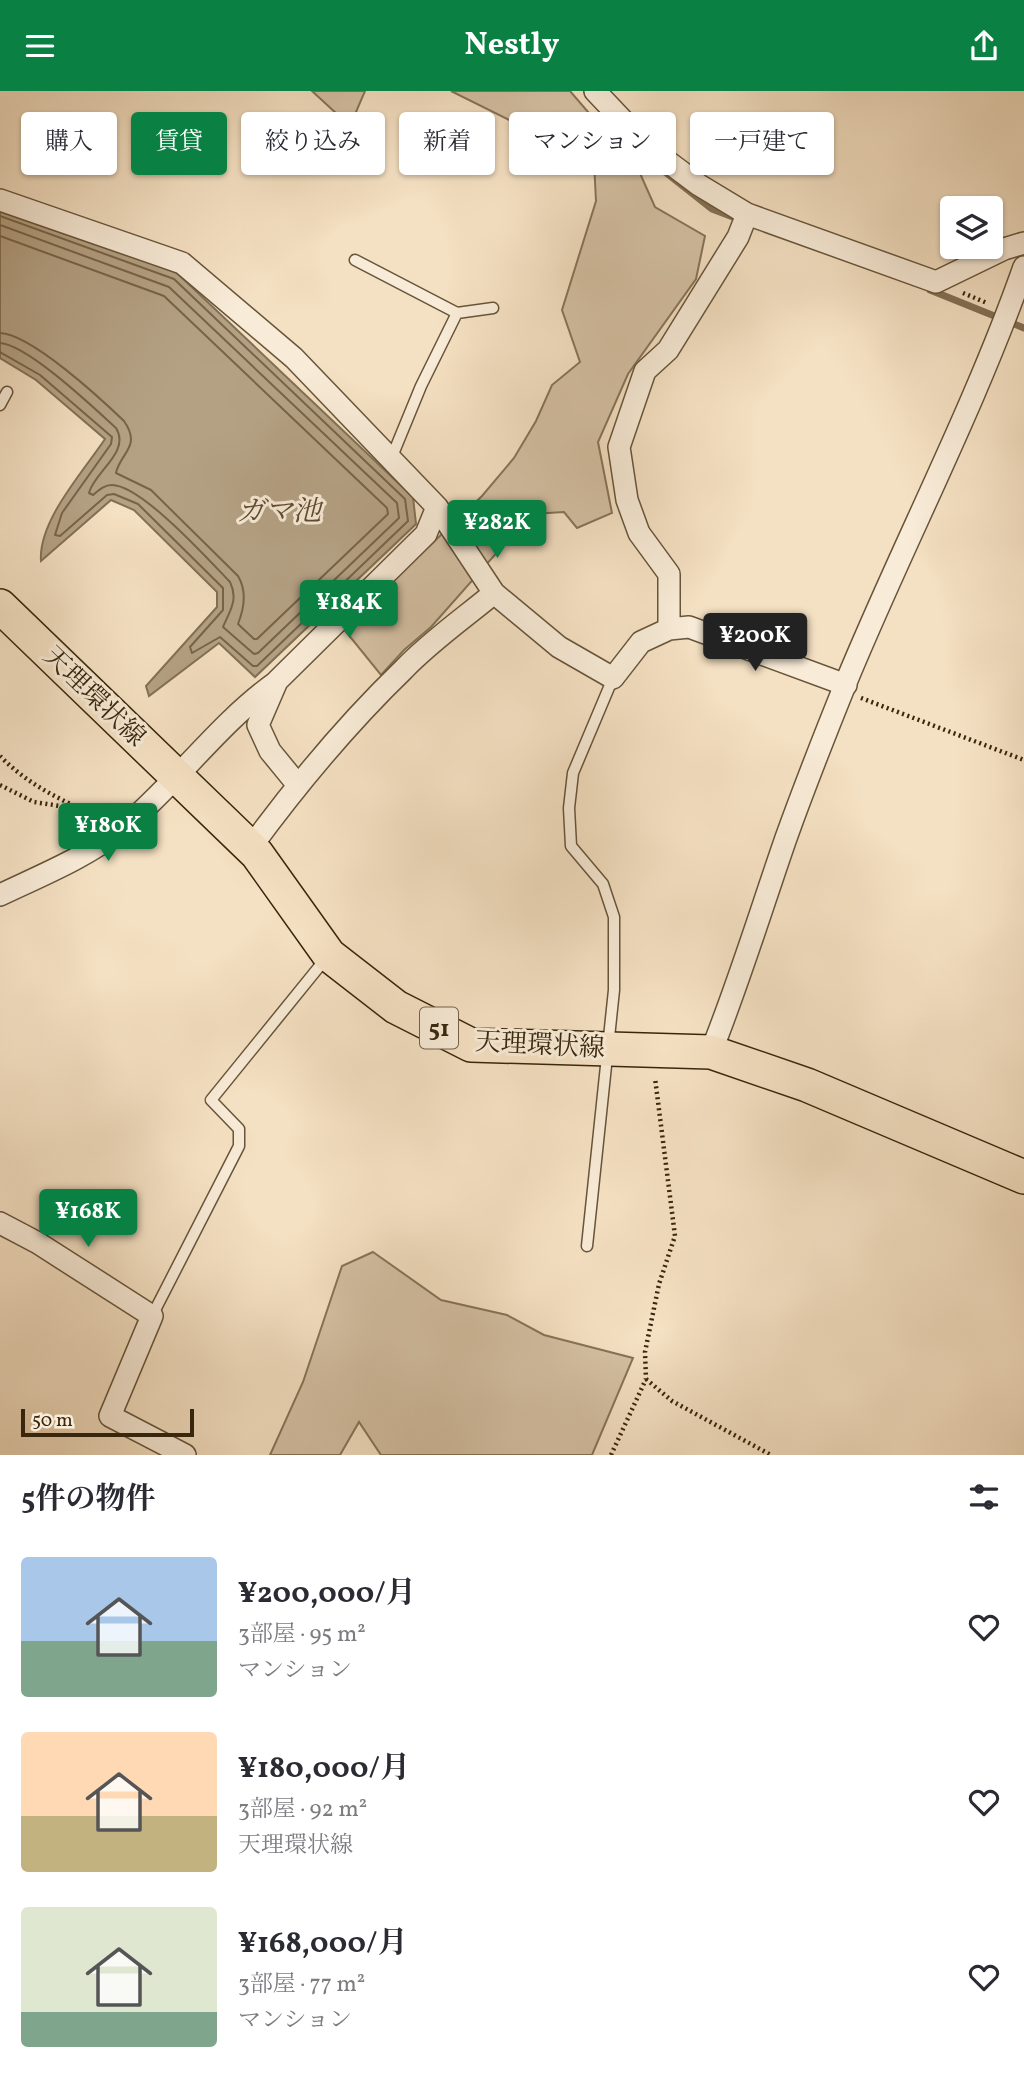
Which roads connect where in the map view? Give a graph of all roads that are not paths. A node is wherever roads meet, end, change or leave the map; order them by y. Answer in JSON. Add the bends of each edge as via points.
{"nodes":[{"id":1,"x":595,"y":91,"type":"edge"},
{"id":2,"x":0,"y":199,"type":"edge"},
{"id":3,"x":744,"y":224,"type":"junction"},
{"id":4,"x":1024,"y":243,"type":"edge"},
{"id":5,"x":355,"y":260,"type":"dead end"},
{"id":6,"x":1024,"y":267,"type":"edge"},
{"id":7,"x":493,"y":308,"type":"dead end"},
{"id":8,"x":457,"y":313,"type":"junction"},
{"id":9,"x":7,"y":392,"type":"dead end"},
{"id":10,"x":0,"y":405,"type":"edge"},
{"id":11,"x":391,"y":459,"type":"junction"},
{"id":12,"x":437,"y":507,"type":"junction"},
{"id":13,"x":494,"y":593,"type":"junction"},
{"id":14,"x":0,"y":606,"type":"edge"},
{"id":15,"x":669,"y":629,"type":"junction"},
{"id":16,"x":613,"y":678,"type":"junction"},
{"id":17,"x":277,"y":681,"type":"junction"},
{"id":18,"x":845,"y":688,"type":"junction"},
{"id":19,"x":177,"y":774,"type":"junction"},
{"id":20,"x":297,"y":784,"type":"junction"},
{"id":21,"x":251,"y":848,"type":"junction"},
{"id":22,"x":0,"y":895,"type":"edge"},
{"id":23,"x":329,"y":955,"type":"junction"},
{"id":24,"x":608,"y":1047,"type":"junction"},
{"id":25,"x":711,"y":1052,"type":"junction"},
{"id":26,"x":1024,"y":1177,"type":"edge"},
{"id":27,"x":0,"y":1223,"type":"edge"},
{"id":28,"x":587,"y":1246,"type":"dead end"},
{"id":29,"x":152,"y":1316,"type":"junction"},
{"id":30,"x":186,"y":1455,"type":"edge"}],
"edges":[{"from":1,"to":3,"type":"street","via":[[647,146]]},
{"from":2,"to":11,"type":"street","via":[[182,263],[294,358]]},
{"from":3,"to":4,"type":"street","via":[[936,282]]},
{"from":3,"to":15,"type":"street","via":[[668,351],[645,371],[619,447],[627,500],[639,533],[669,574]]},
{"from":5,"to":8,"type":"lane"},
{"from":6,"to":18,"type":"street"},
{"from":7,"to":8,"type":"lane"},
{"from":8,"to":11,"type":"lane"},
{"from":9,"to":10,"type":"lane"},
{"from":11,"to":12,"type":"street"},
{"from":12,"to":13,"type":"street"},
{"from":12,"to":17,"type":"street","via":[[426,534]]},
{"from":13,"to":16,"type":"street","via":[[559,647]]},
{"from":13,"to":20,"type":"street","via":[[406,667]]},
{"from":14,"to":19,"type":"main road","name":"天理環状線","number":"51"},
{"from":15,"to":16,"type":"street","via":[[641,642]]},
{"from":15,"to":18,"type":"street","via":[[689,627]]},
{"from":16,"to":24,"type":"lane","via":[[573,773],[569,808],[570,846],[603,884],[614,917]]},
{"from":17,"to":19,"type":"street","via":[[246,703]]},
{"from":17,"to":20,"type":"street","via":[[258,725],[270,751]]},
{"from":18,"to":25,"type":"street","via":[[787,835]]},
{"from":19,"to":21,"type":"main road","name":"天理環状線","number":"51"},
{"from":19,"to":22,"type":"street","via":[[123,828],[77,858]]},
{"from":20,"to":21,"type":"street"},
{"from":21,"to":23,"type":"main road","name":"天理環状線","number":"51"},
{"from":23,"to":24,"type":"main road","name":"天理環状線","number":"51","via":[[396,1007],[471,1045]]},
{"from":23,"to":29,"type":"lane","via":[[211,1100],[239,1129],[239,1146]]},
{"from":24,"to":25,"type":"main road","name":"天理環状線","number":"51"},
{"from":24,"to":28,"type":"lane"},
{"from":25,"to":26,"type":"main road","name":"天理環状線","number":"51","via":[[807,1085]]},
{"from":27,"to":29,"type":"street"},
{"from":29,"to":30,"type":"street","via":[[110,1416]]}]}
